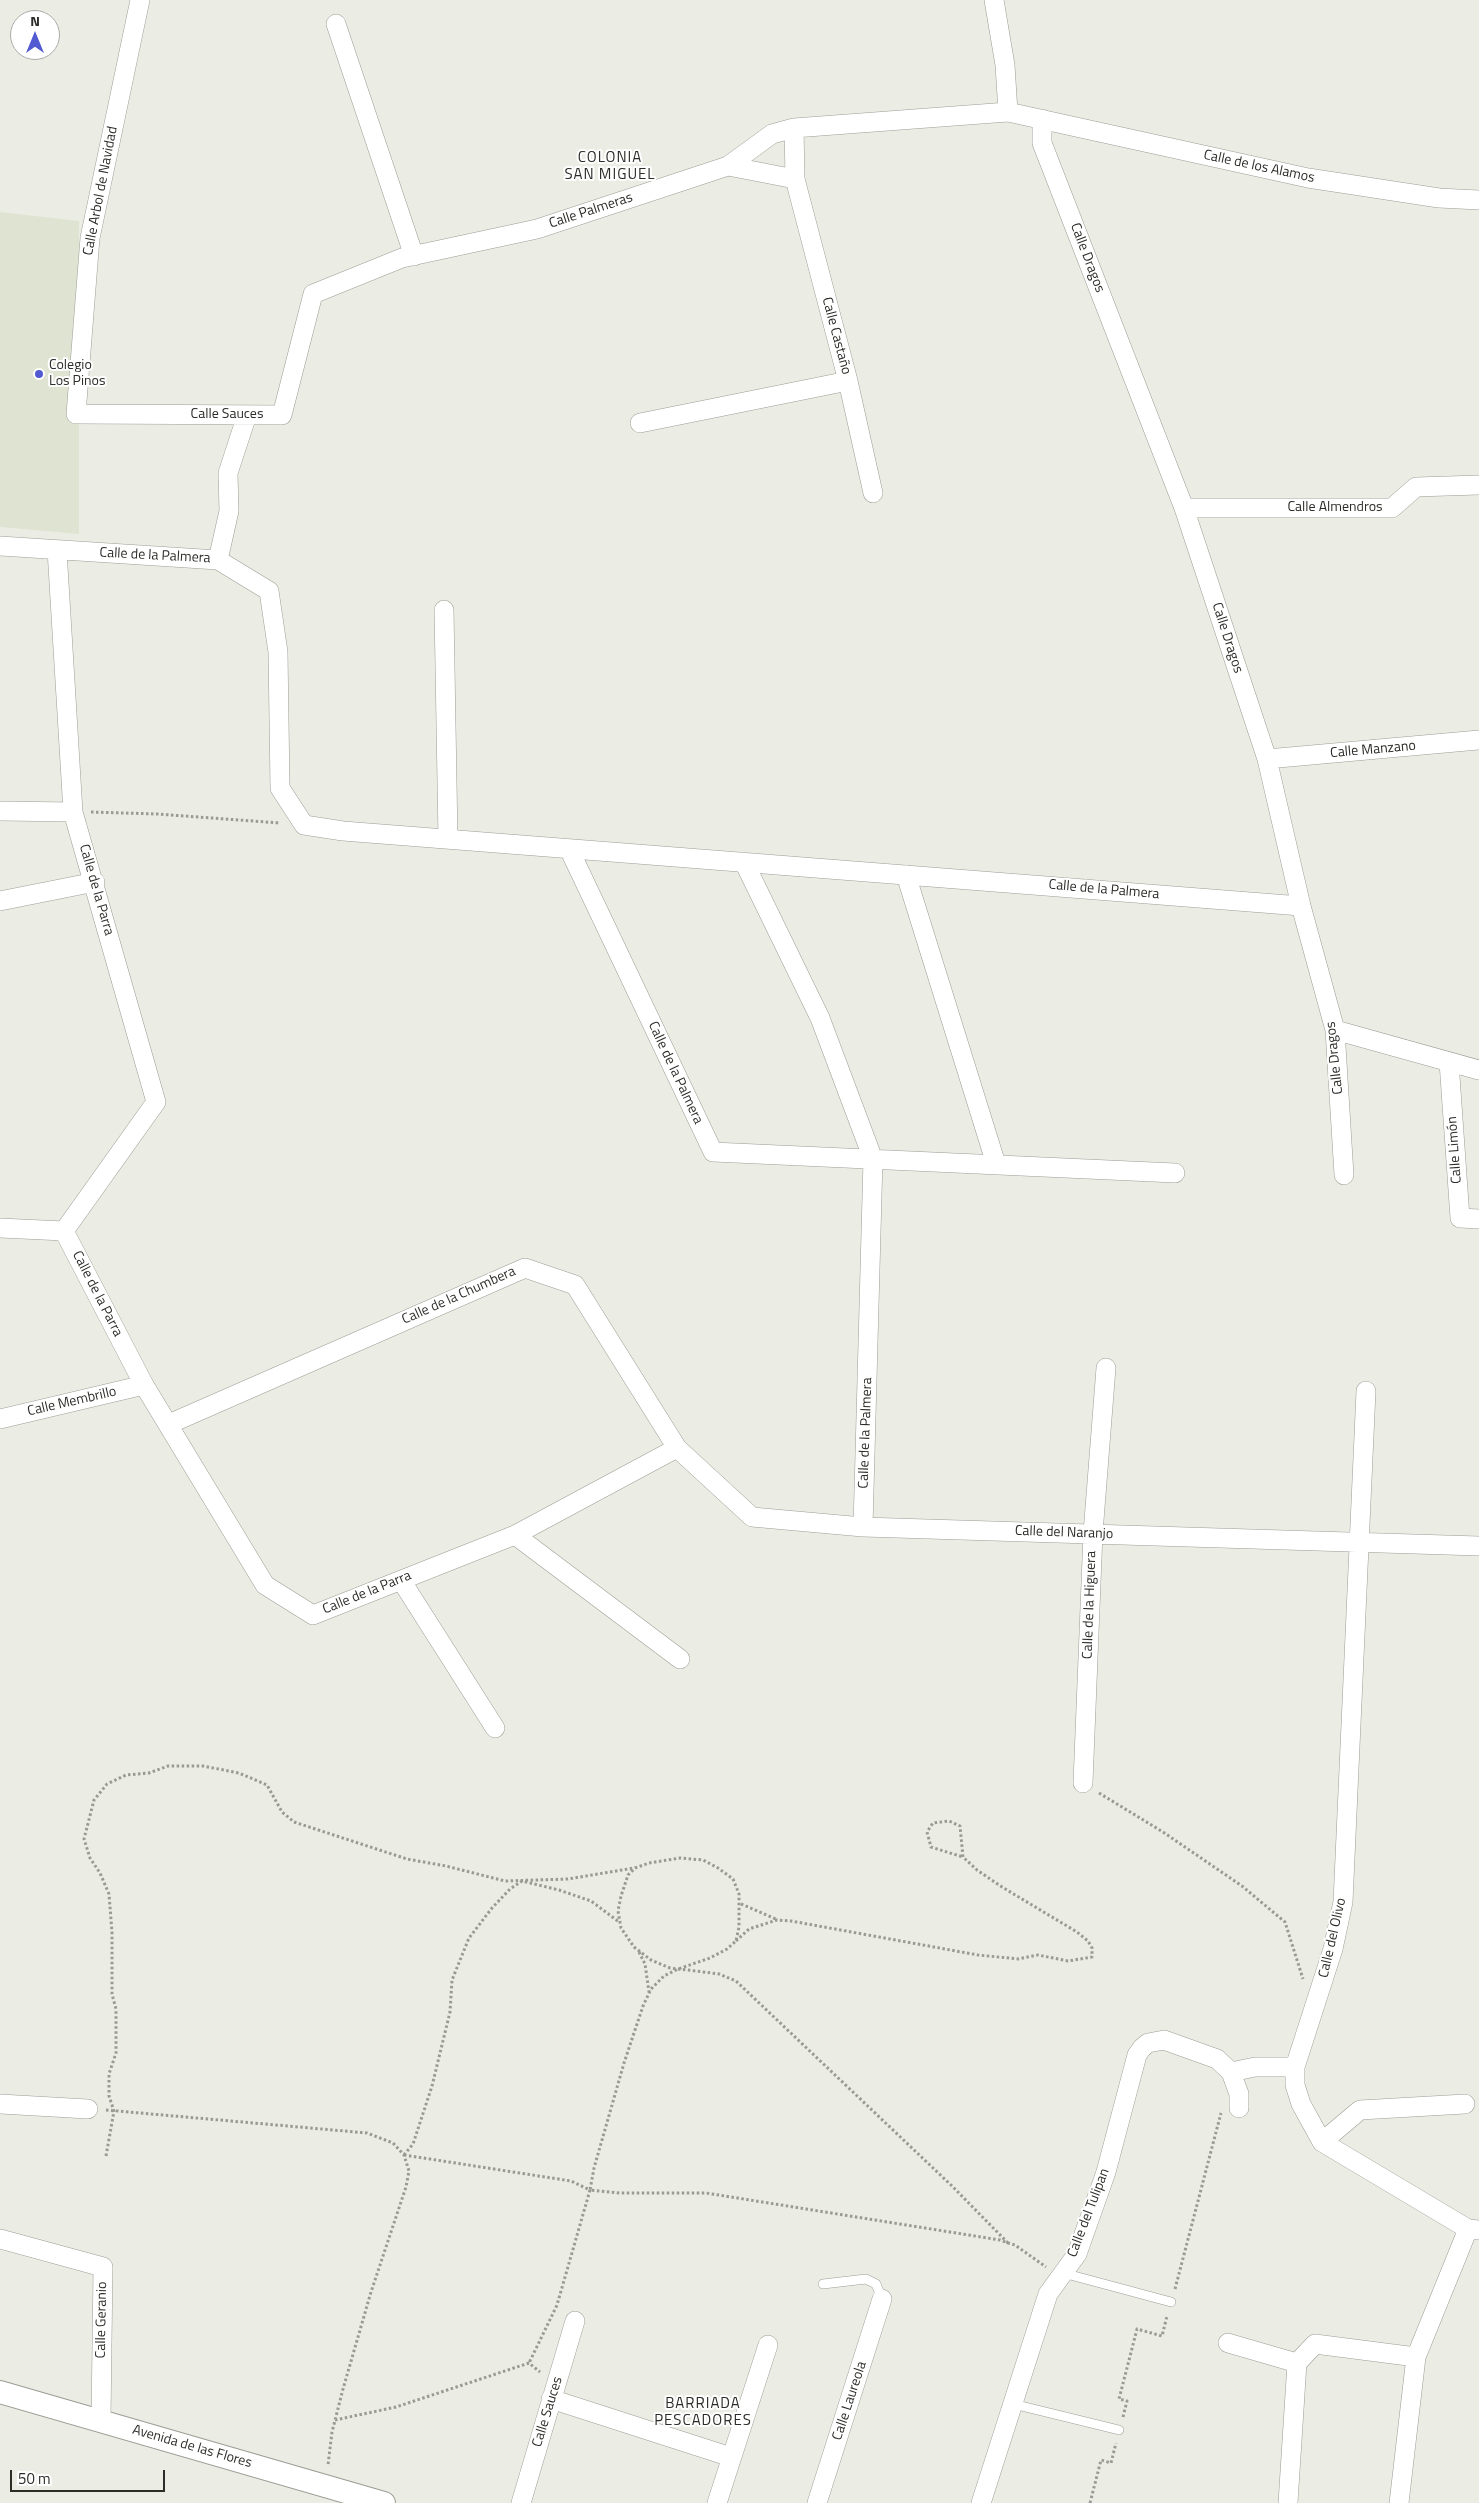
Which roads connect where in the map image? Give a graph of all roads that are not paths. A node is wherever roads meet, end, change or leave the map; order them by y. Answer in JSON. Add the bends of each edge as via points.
{"nodes":[{"id":1,"x":140,"y":0,"type":"edge"},
{"id":2,"x":994,"y":0,"type":"edge"},
{"id":3,"x":336,"y":24,"type":"dead end"},
{"id":4,"x":1008,"y":112,"type":"junction"},
{"id":5,"x":1042,"y":119,"type":"junction"},
{"id":6,"x":794,"y":128,"type":"junction"},
{"id":7,"x":728,"y":166,"type":"junction"},
{"id":8,"x":795,"y":179,"type":"junction"},
{"id":9,"x":1479,"y":200,"type":"edge"},
{"id":10,"x":414,"y":256,"type":"junction"},
{"id":11,"x":313,"y":294,"type":"joint"},
{"id":12,"x":848,"y":381,"type":"junction"},
{"id":13,"x":76,"y":414,"type":"joint"},
{"id":14,"x":247,"y":415,"type":"junction"},
{"id":15,"x":640,"y":423,"type":"dead end"},
{"id":16,"x":1479,"y":486,"type":"edge"},
{"id":17,"x":873,"y":493,"type":"dead end"},
{"id":18,"x":1184,"y":508,"type":"junction"},
{"id":19,"x":0,"y":546,"type":"edge"},
{"id":20,"x":57,"y":550,"type":"junction"},
{"id":21,"x":218,"y":560,"type":"junction"},
{"id":22,"x":444,"y":610,"type":"dead end"},
{"id":23,"x":1479,"y":740,"type":"edge"},
{"id":24,"x":1267,"y":759,"type":"junction"},
{"id":25,"x":0,"y":811,"type":"edge"},
{"id":26,"x":73,"y":812,"type":"junction"},
{"id":27,"x":448,"y":839,"type":"junction"},
{"id":28,"x":569,"y":848,"type":"junction"},
{"id":29,"x":744,"y":862,"type":"junction"},
{"id":30,"x":906,"y":874,"type":"junction"},
{"id":31,"x":95,"y":882,"type":"junction"},
{"id":32,"x":0,"y":901,"type":"edge"},
{"id":33,"x":1301,"y":906,"type":"junction"},
{"id":34,"x":1335,"y":1030,"type":"junction"},
{"id":35,"x":1449,"y":1062,"type":"junction"},
{"id":36,"x":1479,"y":1070,"type":"edge"},
{"id":37,"x":873,"y":1159,"type":"junction"},
{"id":38,"x":996,"y":1164,"type":"junction"},
{"id":39,"x":1175,"y":1173,"type":"dead end"},
{"id":40,"x":1344,"y":1175,"type":"dead end"},
{"id":41,"x":1479,"y":1219,"type":"edge"},
{"id":42,"x":0,"y":1228,"type":"edge"},
{"id":43,"x":64,"y":1231,"type":"junction"},
{"id":44,"x":1106,"y":1368,"type":"dead end"},
{"id":45,"x":144,"y":1385,"type":"junction"},
{"id":46,"x":1366,"y":1390,"type":"dead end"},
{"id":47,"x":0,"y":1419,"type":"edge"},
{"id":48,"x":169,"y":1424,"type":"junction"},
{"id":49,"x":677,"y":1448,"type":"junction"},
{"id":50,"x":863,"y":1527,"type":"junction"},
{"id":51,"x":1093,"y":1533,"type":"junction"},
{"id":52,"x":515,"y":1535,"type":"junction"},
{"id":53,"x":1360,"y":1542,"type":"junction"},
{"id":54,"x":1479,"y":1546,"type":"edge"},
{"id":55,"x":401,"y":1580,"type":"junction"},
{"id":56,"x":680,"y":1659,"type":"dead end"},
{"id":57,"x":495,"y":1728,"type":"dead end"},
{"id":58,"x":1084,"y":1783,"type":"road end"},
{"id":59,"x":1295,"y":2066,"type":"junction"},
{"id":60,"x":1231,"y":2072,"type":"junction"},
{"id":61,"x":0,"y":2104,"type":"edge"},
{"id":62,"x":1465,"y":2104,"type":"dead end"},
{"id":63,"x":1239,"y":2108,"type":"dead end"},
{"id":64,"x":88,"y":2109,"type":"road end"},
{"id":65,"x":1322,"y":2142,"type":"junction"},
{"id":66,"x":1473,"y":2230,"type":"edge"},
{"id":67,"x":0,"y":2239,"type":"edge"},
{"id":68,"x":1063,"y":2273,"type":"junction"},
{"id":69,"x":822,"y":2284,"type":"dead end"},
{"id":70,"x":882,"y":2299,"type":"joint"},
{"id":71,"x":1171,"y":2302,"type":"dead end"},
{"id":72,"x":575,"y":2321,"type":"dead end"},
{"id":73,"x":1228,"y":2343,"type":"dead end"},
{"id":74,"x":768,"y":2345,"type":"dead end"},
{"id":75,"x":1416,"y":2357,"type":"junction"},
{"id":76,"x":1297,"y":2363,"type":"junction"},
{"id":77,"x":0,"y":2392,"type":"edge"},
{"id":78,"x":553,"y":2392,"type":"junction"},
{"id":79,"x":1013,"y":2404,"type":"junction"},
{"id":80,"x":101,"y":2420,"type":"junction"},
{"id":81,"x":1119,"y":2430,"type":"dead end"},
{"id":82,"x":731,"y":2457,"type":"junction"},
{"id":83,"x":384,"y":2503,"type":"edge"},
{"id":84,"x":521,"y":2503,"type":"edge"},
{"id":85,"x":717,"y":2503,"type":"edge"},
{"id":86,"x":817,"y":2503,"type":"edge"},
{"id":87,"x":981,"y":2503,"type":"edge"},
{"id":88,"x":1288,"y":2503,"type":"edge"},
{"id":89,"x":1399,"y":2503,"type":"edge"}],
"edges":[{"from":1,"to":13,"type":"street","name":"Calle Arbol de Navidad","via":[[90,238]]},
{"from":2,"to":4,"type":"street","via":[[1005,65]]},
{"from":3,"to":10,"type":"street"},
{"from":4,"to":5,"type":"street","name":"Calle Palmeras"},
{"from":4,"to":6,"type":"street","name":"Calle Palmeras"},
{"from":5,"to":9,"type":"street","name":"Calle de los Alamos","via":[[1308,178],[1439,198]]},
{"from":5,"to":18,"type":"street","name":"Calle Dragos","via":[[1042,143]]},
{"from":6,"to":7,"type":"street","name":"Calle Palmeras","via":[[772,134]]},
{"from":6,"to":8,"type":"street","name":"Calle Castaño"},
{"from":7,"to":8,"type":"street"},
{"from":7,"to":10,"type":"street","name":"Calle Palmeras","via":[[537,229]]},
{"from":8,"to":12,"type":"street","name":"Calle Castaño"},
{"from":10,"to":11,"type":"street","name":"Calle Palmeras"},
{"from":11,"to":14,"type":"street","name":"Calle Sauces","via":[[282,415]]},
{"from":12,"to":15,"type":"street"},
{"from":12,"to":17,"type":"street","name":"Calle Castaño"},
{"from":13,"to":14,"type":"street","name":"Calle Sauces"},
{"from":14,"to":21,"type":"street","via":[[228,473],[229,511]]},
{"from":16,"to":18,"type":"street","name":"Calle Almendros","via":[[1416,487],[1392,508]]},
{"from":18,"to":24,"type":"street","name":"Calle Dragos"},
{"from":19,"to":20,"type":"street","name":"Calle de la Palmera"},
{"from":20,"to":21,"type":"street","name":"Calle de la Palmera"},
{"from":20,"to":26,"type":"street","name":"Calle de la Parra"},
{"from":21,"to":27,"type":"street","name":"Calle de la Palmera","via":[[269,590],[278,652],[280,788],[304,825]]},
{"from":22,"to":27,"type":"street"},
{"from":23,"to":24,"type":"street","name":"Calle Manzano"},
{"from":24,"to":33,"type":"street","name":"Calle Dragos"},
{"from":25,"to":26,"type":"street"},
{"from":26,"to":31,"type":"street","name":"Calle de la Parra"},
{"from":27,"to":28,"type":"street","name":"Calle de la Palmera"},
{"from":28,"to":29,"type":"street","name":"Calle de la Palmera"},
{"from":28,"to":37,"type":"street","name":"Calle de la Palmera","via":[[712,1152]]},
{"from":29,"to":30,"type":"street","name":"Calle de la Palmera"},
{"from":29,"to":37,"type":"street","name":"Calle de la Palmera","via":[[820,1018]]},
{"from":30,"to":33,"type":"street","name":"Calle de la Palmera"},
{"from":30,"to":38,"type":"street"},
{"from":31,"to":32,"type":"street"},
{"from":31,"to":43,"type":"street","name":"Calle de la Parra","via":[[156,1102]]},
{"from":33,"to":34,"type":"street","name":"Calle Dragos"},
{"from":34,"to":35,"type":"street"},
{"from":34,"to":40,"type":"street","name":"Calle Dragos"},
{"from":35,"to":36,"type":"street"},
{"from":35,"to":41,"type":"street","name":"Calle Limón","via":[[1460,1218]]},
{"from":37,"to":38,"type":"street","name":"Calle de la Palmera"},
{"from":37,"to":50,"type":"street","name":"Calle de la Palmera"},
{"from":38,"to":39,"type":"street","name":"Calle de la Palmera"},
{"from":42,"to":43,"type":"street"},
{"from":43,"to":45,"type":"street","name":"Calle de la Parra"},
{"from":44,"to":51,"type":"street","name":"Calle de la Higuera"},
{"from":45,"to":47,"type":"street","name":"Calle Membrillo"},
{"from":45,"to":48,"type":"street","name":"Calle de la Parra"},
{"from":46,"to":53,"type":"street","name":"Calle del Olivo"},
{"from":48,"to":49,"type":"street","name":"Calle de la Chumbera","via":[[525,1268],[575,1285]]},
{"from":48,"to":55,"type":"street","name":"Calle de la Parra","via":[[265,1585],[313,1615]]},
{"from":49,"to":50,"type":"street","name":"Calle del Naranjo","via":[[752,1517]]},
{"from":49,"to":52,"type":"street","name":"Calle de la Parra"},
{"from":50,"to":51,"type":"street","name":"Calle del Naranjo"},
{"from":51,"to":53,"type":"street","name":"Calle del Naranjo"},
{"from":51,"to":58,"type":"street","name":"Calle de la Higuera"},
{"from":52,"to":55,"type":"street","name":"Calle de la Parra"},
{"from":52,"to":56,"type":"street"},
{"from":53,"to":54,"type":"street","name":"Calle del Naranjo"},
{"from":53,"to":59,"type":"street","name":"Calle del Olivo","via":[[1343,1902],[1333,1949]]},
{"from":55,"to":57,"type":"street"},
{"from":59,"to":60,"type":"street","via":[[1255,2067]]},
{"from":59,"to":65,"type":"street","name":"Calle del Olivo","via":[[1295,2085],[1301,2104]]},
{"from":60,"to":63,"type":"street"},
{"from":60,"to":68,"type":"street","name":"Calle del Tulipan","via":[[1217,2059],[1164,2040],[1148,2043],[1142,2048],[1137,2055],[1106,2172],[1076,2254]]},
{"from":61,"to":64,"type":"street"},
{"from":62,"to":65,"type":"street","via":[[1360,2110]]},
{"from":65,"to":66,"type":"street"},
{"from":66,"to":75,"type":"street"},
{"from":67,"to":80,"type":"street","name":"Calle Geranio","via":[[103,2267]]},
{"from":68,"to":71,"type":"lane"},
{"from":68,"to":79,"type":"street","name":"Calle del Tulipan","via":[[1048,2294]]},
{"from":69,"to":70,"type":"lane","via":[[866,2279],[876,2284]]},
{"from":70,"to":86,"type":"street","name":"Calle Laureola"},
{"from":72,"to":78,"type":"street","name":"Calle Sauces"},
{"from":73,"to":76,"type":"street"},
{"from":74,"to":82,"type":"street"},
{"from":75,"to":76,"type":"street","via":[[1315,2344]]},
{"from":75,"to":89,"type":"street"},
{"from":76,"to":88,"type":"street"},
{"from":77,"to":80,"type":"street","name":"Avenida de las Flores"},
{"from":78,"to":82,"type":"street"},
{"from":78,"to":84,"type":"street","name":"Calle Sauces"},
{"from":79,"to":81,"type":"lane"},
{"from":79,"to":87,"type":"street","name":"Calle del Tulipan"},
{"from":80,"to":83,"type":"street","name":"Avenida de las Flores"},
{"from":82,"to":85,"type":"street"}]}
